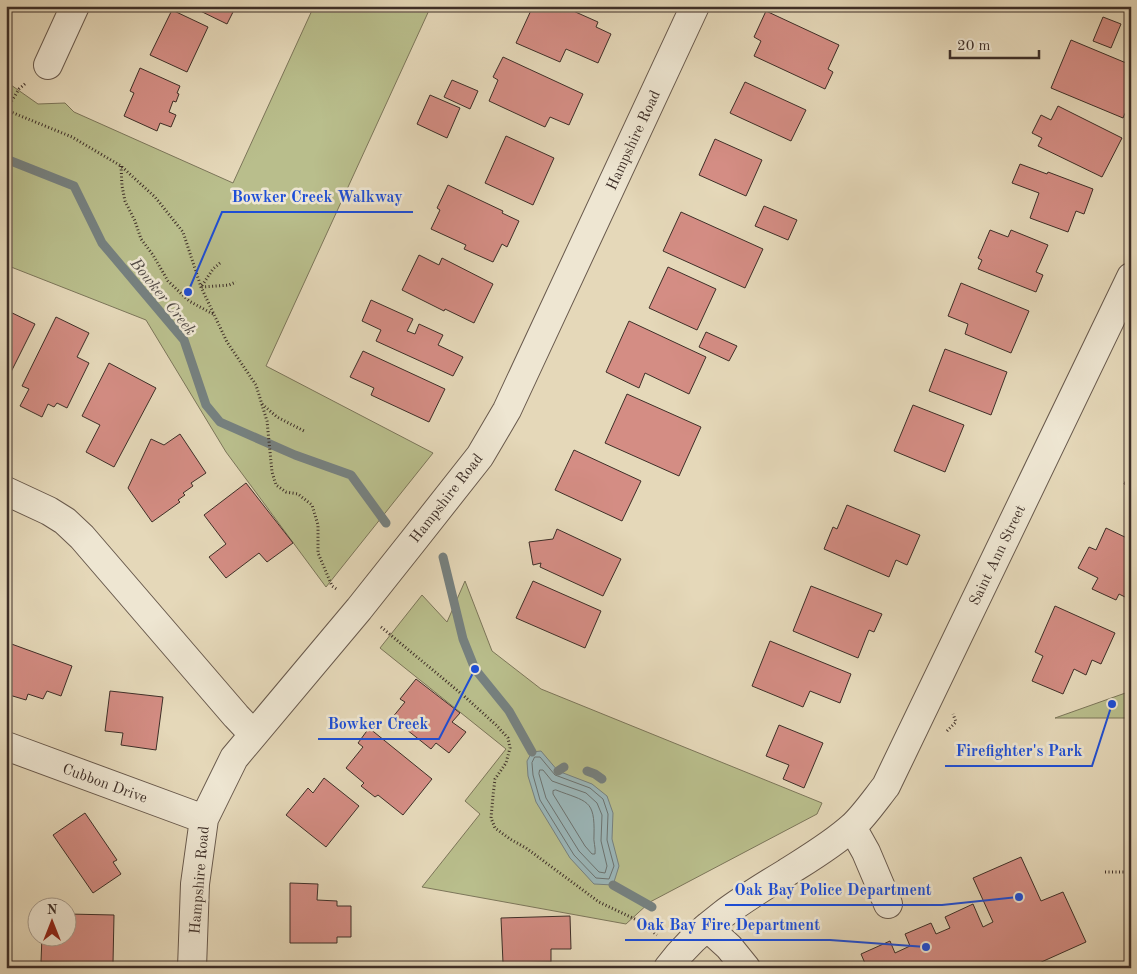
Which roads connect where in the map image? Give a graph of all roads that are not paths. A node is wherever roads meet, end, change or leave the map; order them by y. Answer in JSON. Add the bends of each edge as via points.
{"nodes":[{"id":1,"x":75,"y":6,"type":"edge"},
{"id":2,"x":695,"y":6,"type":"edge"},
{"id":3,"x":48,"y":65,"type":"dead end"},
{"id":4,"x":1131,"y":278,"type":"edge"},
{"id":5,"x":6,"y":491,"type":"edge"},
{"id":6,"x":253,"y":734,"type":"junction"},
{"id":7,"x":6,"y":746,"type":"edge"},
{"id":8,"x":204,"y":819,"type":"junction"},
{"id":9,"x":852,"y":826,"type":"junction"},
{"id":10,"x":888,"y":904,"type":"dead end"},
{"id":11,"x":707,"y":927,"type":"junction"},
{"id":12,"x":674,"y":960,"type":"edge"},
{"id":13,"x":192,"y":968,"type":"edge"},
{"id":14,"x":746,"y":968,"type":"edge"}],
"edges":[{"from":1,"to":3,"type":"street"},
{"from":2,"to":6,"type":"street","name":"Hampshire Road","via":[[507,410],[480,456],[359,609]]},
{"from":4,"to":9,"type":"street","name":"Saint Ann Street","via":[[886,786]]},
{"from":5,"to":6,"type":"street","via":[[50,511],[82,537]]},
{"from":6,"to":8,"type":"street","name":"Hampshire Road","via":[[234,758]]},
{"from":7,"to":8,"type":"street","name":"Cubbon Drive"},
{"from":8,"to":13,"type":"street","name":"Hampshire Road","via":[[195,884]]},
{"from":9,"to":10,"type":"street"},
{"from":9,"to":11,"type":"street","name":"Saint Ann Street","via":[[824,849],[750,895]]},
{"from":11,"to":12,"type":"street","name":"Saint Ann Street"},
{"from":11,"to":14,"type":"street"}]}
